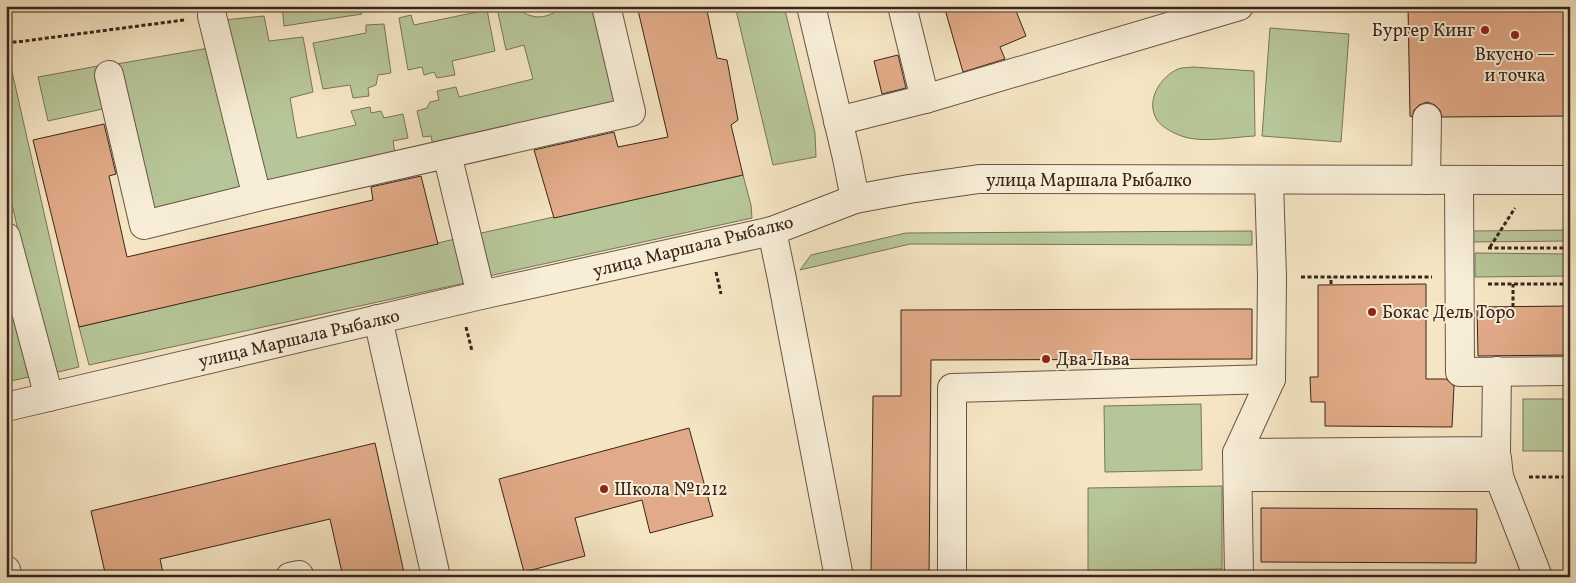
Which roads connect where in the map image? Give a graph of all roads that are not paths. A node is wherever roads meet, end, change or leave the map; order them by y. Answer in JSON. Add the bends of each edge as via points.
{"nodes":[{"id":1,"x":606,"y":6,"type":"edge"},
{"id":2,"x":811,"y":6,"type":"edge"},
{"id":3,"x":902,"y":6,"type":"edge"},
{"id":4,"x":1239,"y":6,"type":"edge"},
{"id":5,"x":212,"y":11,"type":"edge"},
{"id":6,"x":109,"y":75,"type":"dead end"},
{"id":7,"x":925,"y":99,"type":"junction"},
{"id":8,"x":1427,"y":118,"type":"dead end"},
{"id":9,"x":838,"y":121,"type":"junction"},
{"id":10,"x":447,"y":154,"type":"junction"},
{"id":11,"x":1269,"y":180,"type":"junction"},
{"id":12,"x":1426,"y":180,"type":"junction"},
{"id":13,"x":1570,"y":180,"type":"edge"},
{"id":14,"x":1459,"y":181,"type":"junction"},
{"id":15,"x":257,"y":197,"type":"junction"},
{"id":16,"x":855,"y":199,"type":"junction"},
{"id":17,"x":772,"y":231,"type":"junction"},
{"id":18,"x":6,"y":237,"type":"edge"},
{"id":19,"x":481,"y":295,"type":"junction"},
{"id":20,"x":378,"y":319,"type":"junction"},
{"id":21,"x":1497,"y":371,"type":"junction"},
{"id":22,"x":1570,"y":371,"type":"edge"},
{"id":23,"x":1271,"y":379,"type":"junction"},
{"id":24,"x":49,"y":397,"type":"junction"},
{"id":25,"x":6,"y":407,"type":"edge"},
{"id":26,"x":1498,"y":464,"type":"junction"},
{"id":27,"x":1238,"y":465,"type":"junction"},
{"id":28,"x":6,"y":570,"type":"edge"},
{"id":29,"x":8,"y":577,"type":"edge"},
{"id":30,"x":290,"y":577,"type":"edge"},
{"id":31,"x":300,"y":577,"type":"edge"},
{"id":32,"x":436,"y":577,"type":"edge"},
{"id":33,"x":839,"y":577,"type":"edge"},
{"id":34,"x":952,"y":577,"type":"edge"},
{"id":35,"x":1240,"y":577,"type":"edge"},
{"id":36,"x":1538,"y":577,"type":"edge"}],
"edges":[{"from":1,"to":10,"type":"street","via":[[632,112]]},
{"from":2,"to":9,"type":"street"},
{"from":3,"to":7,"type":"street"},
{"from":4,"to":7,"type":"street"},
{"from":5,"to":15,"type":"street"},
{"from":6,"to":15,"type":"street","via":[[144,225]]},
{"from":7,"to":9,"type":"street"},
{"from":8,"to":12,"type":"street"},
{"from":9,"to":16,"type":"street"},
{"from":10,"to":15,"type":"street"},
{"from":10,"to":19,"type":"street"},
{"from":11,"to":12,"type":"street","name":"улица Маршала Рыбалко"},
{"from":11,"to":16,"type":"street","name":"улица Маршала Рыбалко","via":[[979,179]]},
{"from":11,"to":23,"type":"street"},
{"from":12,"to":14,"type":"street","name":"улица Маршала Рыбалко"},
{"from":13,"to":14,"type":"street","name":"улица Маршала Рыбалко"},
{"from":14,"to":21,"type":"street","via":[[1460,372]]},
{"from":16,"to":17,"type":"street","name":"улица Маршала Рыбалко"},
{"from":17,"to":19,"type":"street","name":"улица Маршала Рыбалко"},
{"from":17,"to":33,"type":"street"},
{"from":18,"to":24,"type":"street"},
{"from":19,"to":20,"type":"street","name":"улица Маршала Рыбалко"},
{"from":20,"to":24,"type":"street","name":"улица Маршала Рыбалко"},
{"from":20,"to":32,"type":"street"},
{"from":21,"to":22,"type":"street"},
{"from":21,"to":26,"type":"street"},
{"from":23,"to":27,"type":"street"},
{"from":23,"to":34,"type":"street","via":[[952,388]]},
{"from":24,"to":25,"type":"street","name":"улица Маршала Рыбалко"},
{"from":26,"to":27,"type":"street"},
{"from":26,"to":36,"type":"street"},
{"from":27,"to":35,"type":"street"},
{"from":28,"to":29,"type":"street"},
{"from":30,"to":31,"type":"street","via":[[299,574]]}]}
